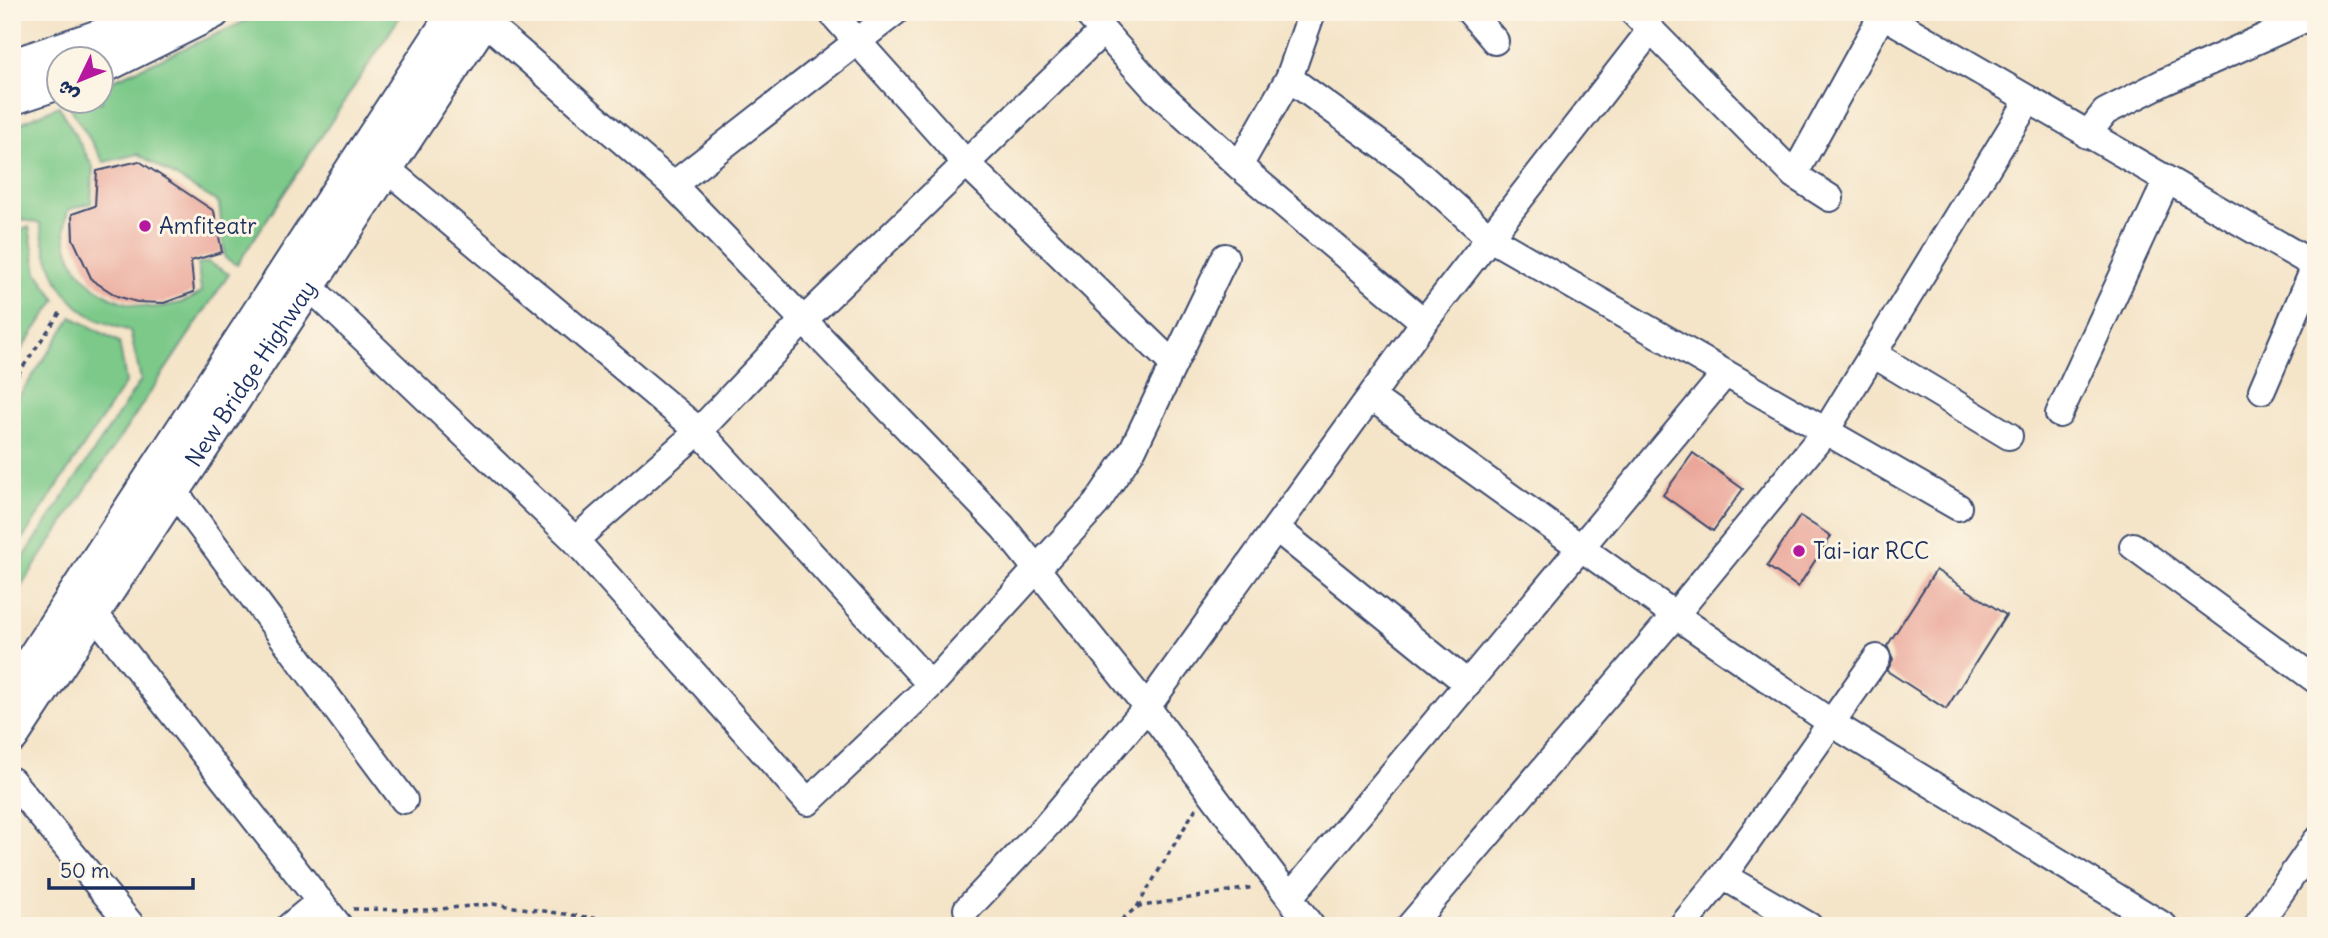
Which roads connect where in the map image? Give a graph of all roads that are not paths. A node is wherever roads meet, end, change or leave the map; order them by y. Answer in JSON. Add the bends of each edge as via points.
{"nodes":[{"id":1,"x":145,"y":12,"type":"edge"},
{"id":2,"x":212,"y":12,"type":"edge"},
{"id":3,"x":831,"y":12,"type":"edge"},
{"id":4,"x":895,"y":12,"type":"edge"},
{"id":5,"x":1312,"y":12,"type":"edge"},
{"id":6,"x":1470,"y":12,"type":"edge"},
{"id":7,"x":1880,"y":14,"type":"edge"},
{"id":8,"x":2316,"y":14,"type":"edge"},
{"id":9,"x":476,"y":15,"type":"edge"},
{"id":10,"x":1642,"y":21,"type":"edge"},
{"id":11,"x":1095,"y":22,"type":"edge"},
{"id":12,"x":1495,"y":41,"type":"dead end"},
{"id":13,"x":858,"y":42,"type":"junction"},
{"id":14,"x":116,"y":60,"type":"edge"},
{"id":15,"x":12,"y":66,"type":"edge"},
{"id":16,"x":1289,"y":78,"type":"junction"},
{"id":17,"x":46,"y":87,"type":"edge"},
{"id":18,"x":12,"y":98,"type":"edge"},
{"id":19,"x":2028,"y":101,"type":"junction"},
{"id":20,"x":2087,"y":135,"type":"junction"},
{"id":21,"x":965,"y":162,"type":"junction"},
{"id":22,"x":1238,"y":166,"type":"junction"},
{"id":23,"x":387,"y":169,"type":"junction"},
{"id":24,"x":1794,"y":175,"type":"junction"},
{"id":25,"x":2167,"y":180,"type":"junction"},
{"id":26,"x":673,"y":185,"type":"junction"},
{"id":27,"x":1830,"y":198,"type":"dead end"},
{"id":28,"x":1490,"y":238,"type":"junction"},
{"id":29,"x":1225,"y":257,"type":"dead end"},
{"id":30,"x":2315,"y":265,"type":"edge"},
{"id":31,"x":309,"y":286,"type":"junction"},
{"id":32,"x":804,"y":320,"type":"junction"},
{"id":33,"x":1424,"y":322,"type":"junction"},
{"id":34,"x":1873,"y":354,"type":"junction"},
{"id":35,"x":1173,"y":364,"type":"junction"},
{"id":36,"x":1725,"y":374,"type":"junction"},
{"id":37,"x":2262,"y":390,"type":"dead end"},
{"id":38,"x":1371,"y":397,"type":"junction"},
{"id":39,"x":2059,"y":414,"type":"dead end"},
{"id":40,"x":699,"y":431,"type":"junction"},
{"id":41,"x":1825,"y":432,"type":"junction"},
{"id":42,"x":2009,"y":436,"type":"dead end"},
{"id":43,"x":174,"y":491,"type":"junction"},
{"id":44,"x":1958,"y":507,"type":"dead end"},
{"id":45,"x":1276,"y":528,"type":"junction"},
{"id":46,"x":575,"y":540,"type":"junction"},
{"id":47,"x":2133,"y":546,"type":"dead end"},
{"id":48,"x":1581,"y":548,"type":"junction"},
{"id":49,"x":1037,"y":570,"type":"junction"},
{"id":50,"x":94,"y":613,"type":"junction"},
{"id":51,"x":1675,"y":615,"type":"junction"},
{"id":52,"x":1877,"y":658,"type":"dead end"},
{"id":53,"x":2316,"y":680,"type":"edge"},
{"id":54,"x":1468,"y":684,"type":"junction"},
{"id":55,"x":931,"y":685,"type":"junction"},
{"id":56,"x":12,"y":691,"type":"edge"},
{"id":57,"x":1147,"y":707,"type":"junction"},
{"id":58,"x":1833,"y":724,"type":"junction"},
{"id":59,"x":12,"y":736,"type":"edge"},
{"id":60,"x":12,"y":781,"type":"edge"},
{"id":61,"x":404,"y":800,"type":"dead end"},
{"id":62,"x":2316,"y":841,"type":"edge"},
{"id":63,"x":1723,"y":876,"type":"junction"},
{"id":64,"x":1284,"y":890,"type":"junction"},
{"id":65,"x":320,"y":901,"type":"junction"},
{"id":66,"x":967,"y":909,"type":"dead end"},
{"id":67,"x":132,"y":926,"type":"edge"},
{"id":68,"x":290,"y":926,"type":"edge"},
{"id":69,"x":340,"y":926,"type":"edge"},
{"id":70,"x":1311,"y":926,"type":"edge"},
{"id":71,"x":1410,"y":926,"type":"edge"},
{"id":72,"x":1682,"y":926,"type":"edge"},
{"id":73,"x":1809,"y":926,"type":"edge"},
{"id":74,"x":2164,"y":926,"type":"edge"},
{"id":75,"x":2257,"y":926,"type":"edge"}],
"edges":[{"from":1,"to":15,"type":"main road","via":[[101,36]]},
{"from":2,"to":14,"type":"main road"},
{"from":3,"to":13,"type":"street"},
{"from":4,"to":13,"type":"street"},
{"from":5,"to":16,"type":"street"},
{"from":6,"to":12,"type":"street"},
{"from":7,"to":19,"type":"street"},
{"from":7,"to":24,"type":"street"},
{"from":8,"to":20,"type":"street","via":[[2105,112]]},
{"from":9,"to":23,"type":"main road","name":"New Bridge Highway"},
{"from":9,"to":26,"type":"street"},
{"from":9,"to":56,"type":"main road","name":"New Bridge Highway"},
{"from":10,"to":24,"type":"street"},
{"from":10,"to":28,"type":"street"},
{"from":11,"to":21,"type":"street"},
{"from":11,"to":22,"type":"street","via":[[1156,90]]},
{"from":13,"to":21,"type":"street"},
{"from":13,"to":26,"type":"street"},
{"from":16,"to":22,"type":"street"},
{"from":16,"to":28,"type":"street","via":[[1410,166]]},
{"from":17,"to":18,"type":"main road"},
{"from":19,"to":20,"type":"street"},
{"from":19,"to":34,"type":"street"},
{"from":20,"to":25,"type":"street"},
{"from":21,"to":32,"type":"street"},
{"from":21,"to":35,"type":"street"},
{"from":22,"to":33,"type":"street"},
{"from":23,"to":31,"type":"main road","name":"New Bridge Highway"},
{"from":23,"to":40,"type":"street"},
{"from":24,"to":27,"type":"street"},
{"from":25,"to":30,"type":"street"},
{"from":25,"to":39,"type":"street"},
{"from":26,"to":32,"type":"street"},
{"from":28,"to":33,"type":"street"},
{"from":28,"to":36,"type":"street"},
{"from":29,"to":35,"type":"street"},
{"from":30,"to":37,"type":"street"},
{"from":31,"to":43,"type":"main road","name":"New Bridge Highway"},
{"from":31,"to":46,"type":"street"},
{"from":32,"to":40,"type":"street"},
{"from":32,"to":49,"type":"street","via":[[1003,527]]},
{"from":33,"to":38,"type":"street"},
{"from":34,"to":41,"type":"street"},
{"from":34,"to":42,"type":"street"},
{"from":35,"to":49,"type":"street","via":[[1133,449],[1096,504]]},
{"from":36,"to":41,"type":"street"},
{"from":36,"to":48,"type":"street"},
{"from":38,"to":45,"type":"street"},
{"from":38,"to":48,"type":"street"},
{"from":40,"to":46,"type":"street"},
{"from":40,"to":55,"type":"street"},
{"from":41,"to":44,"type":"street"},
{"from":41,"to":51,"type":"street"},
{"from":43,"to":50,"type":"main road","name":"New Bridge Highway"},
{"from":43,"to":61,"type":"street"},
{"from":45,"to":54,"type":"street"},
{"from":45,"to":57,"type":"street"},
{"from":46,"to":55,"type":"street","via":[[808,802]]},
{"from":47,"to":53,"type":"street"},
{"from":48,"to":51,"type":"street"},
{"from":48,"to":54,"type":"street"},
{"from":49,"to":55,"type":"street"},
{"from":49,"to":57,"type":"street"},
{"from":50,"to":59,"type":"main road","name":"New Bridge Highway"},
{"from":50,"to":65,"type":"street"},
{"from":51,"to":58,"type":"street"},
{"from":51,"to":71,"type":"street"},
{"from":52,"to":58,"type":"street"},
{"from":54,"to":64,"type":"street"},
{"from":57,"to":64,"type":"street"},
{"from":57,"to":66,"type":"street"},
{"from":58,"to":63,"type":"street"},
{"from":58,"to":74,"type":"street"},
{"from":60,"to":67,"type":"street"},
{"from":62,"to":75,"type":"street"},
{"from":63,"to":72,"type":"street"},
{"from":63,"to":73,"type":"street"},
{"from":64,"to":70,"type":"street"},
{"from":65,"to":68,"type":"street"},
{"from":65,"to":69,"type":"street"}]}
